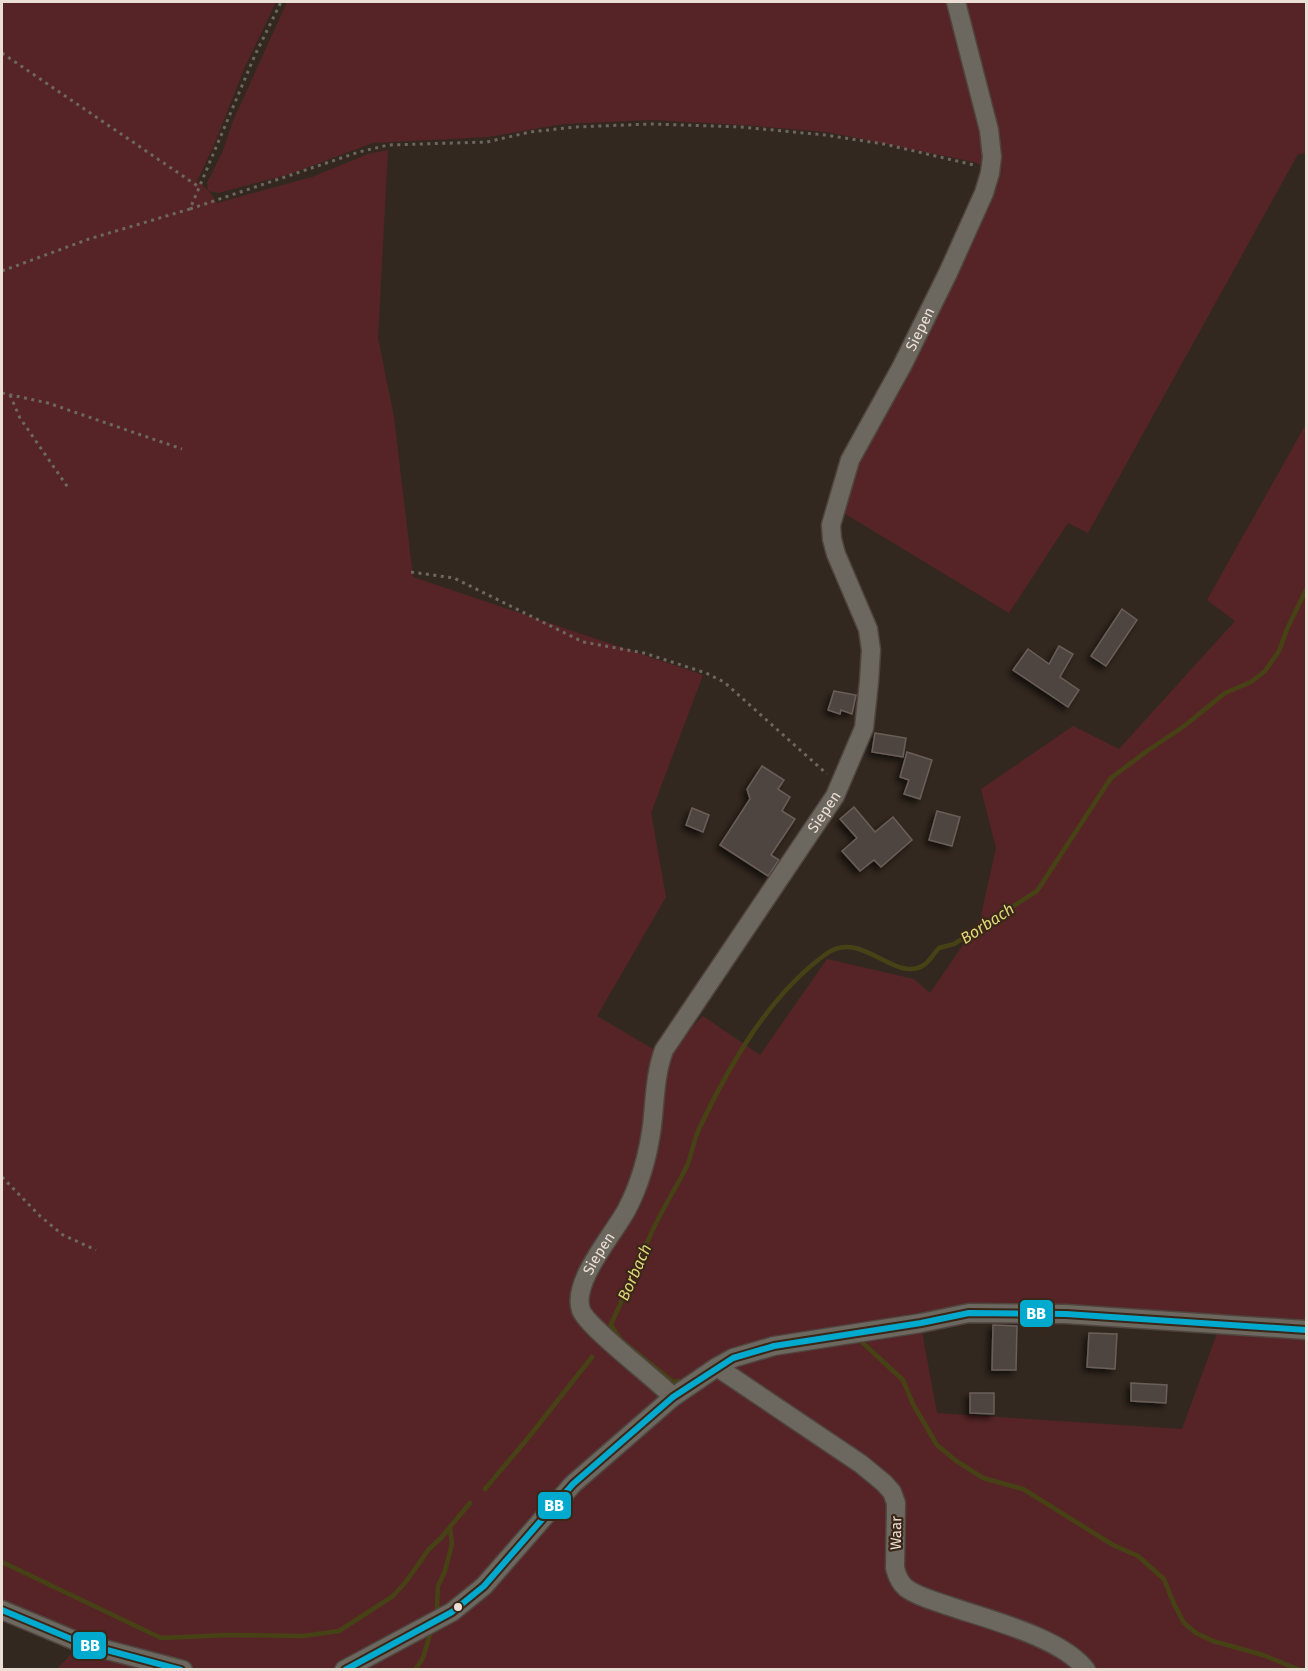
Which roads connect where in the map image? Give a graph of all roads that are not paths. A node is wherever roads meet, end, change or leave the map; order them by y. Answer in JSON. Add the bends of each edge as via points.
{"nodes":[{"id":1,"x":956,"y":2,"type":"edge"},
{"id":2,"x":1306,"y":1330,"type":"edge"},
{"id":3,"x":717,"y":1366,"type":"junction"},
{"id":4,"x":674,"y":1397,"type":"junction"},
{"id":5,"x":2,"y":1610,"type":"edge"},
{"id":6,"x":183,"y":1670,"type":"edge"},
{"id":7,"x":344,"y":1670,"type":"edge"},
{"id":8,"x":1086,"y":1670,"type":"edge"}],
"edges":[{"from":1,"to":4,"type":"street","name":"Siepen","via":[[989,130],[990,174],[948,273],[850,460],[831,525],[834,547],[865,619],[871,650],[864,728],[835,796],[664,1050],[644,1170],[626,1211],[579,1292],[586,1320]]},
{"from":2,"to":3,"type":"street","via":[[1066,1314],[969,1312],[774,1346]]},
{"from":3,"to":4,"type":"street"},
{"from":3,"to":8,"type":"street","name":"Waar","via":[[861,1464],[892,1492],[896,1503],[895,1568],[905,1587],[1056,1646],[1075,1657]]},
{"from":4,"to":7,"type":"street","via":[[573,1484],[484,1586],[452,1612]]},
{"from":5,"to":6,"type":"street","via":[[81,1642]]}]}
